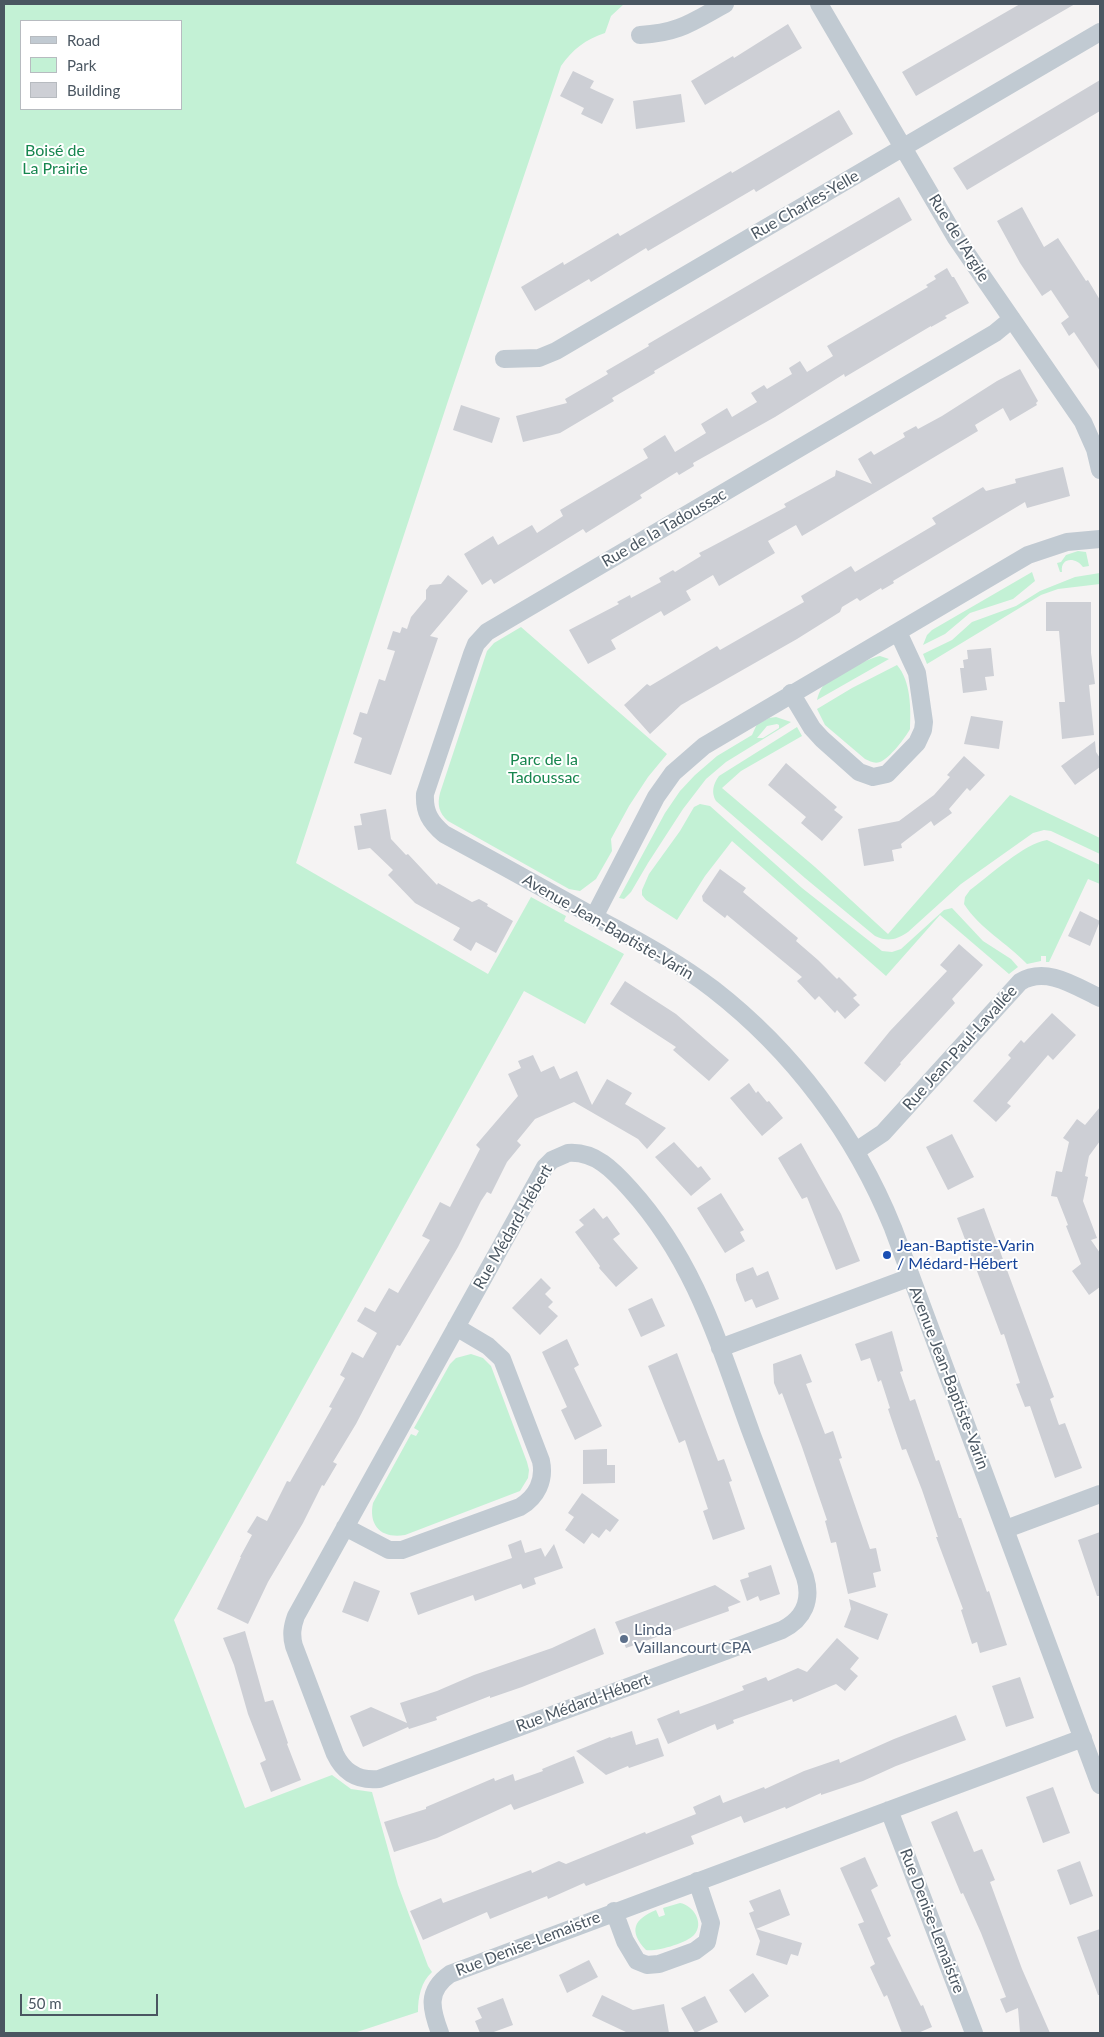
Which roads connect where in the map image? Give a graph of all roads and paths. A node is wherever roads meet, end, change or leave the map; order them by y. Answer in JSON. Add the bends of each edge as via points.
{"nodes":[{"id":1,"x":725,"y":4,"type":"edge"},
{"id":2,"x":819,"y":4,"type":"edge"},
{"id":3,"x":1100,"y":32,"type":"edge"},
{"id":4,"x":640,"y":35,"type":"dead end"},
{"id":5,"x":903,"y":147,"type":"junction"},
{"id":6,"x":1012,"y":319,"type":"junction"},
{"id":7,"x":504,"y":358,"type":"dead end"},
{"id":8,"x":1100,"y":470,"type":"edge"},
{"id":9,"x":1100,"y":539,"type":"edge"},
{"id":10,"x":898,"y":632,"type":"junction"},
{"id":11,"x":791,"y":693,"type":"junction"},
{"id":12,"x":430,"y":819,"type":"joint"},
{"id":13,"x":594,"y":917,"type":"junction"},
{"id":14,"x":1100,"y":998,"type":"edge"},
{"id":15,"x":856,"y":1151,"type":"junction"},
{"id":16,"x":911,"y":1277,"type":"junction"},
{"id":17,"x":456,"y":1327,"type":"junction"},
{"id":18,"x":720,"y":1348,"type":"junction"},
{"id":19,"x":1100,"y":1494,"type":"edge"},
{"id":20,"x":345,"y":1527,"type":"junction"},
{"id":21,"x":1006,"y":1529,"type":"junction"},
{"id":22,"x":1082,"y":1738,"type":"junction"},
{"id":23,"x":1100,"y":1785,"type":"edge"},
{"id":24,"x":889,"y":1810,"type":"junction"},
{"id":25,"x":697,"y":1881,"type":"junction"},
{"id":26,"x":614,"y":1911,"type":"junction"},
{"id":27,"x":440,"y":2033,"type":"edge"},
{"id":28,"x":974,"y":2033,"type":"edge"}],
"edges":[{"from":1,"to":4,"type":"street","via":[[681,28]]},
{"from":2,"to":5,"type":"street","name":"Rue de l'Argile"},
{"from":3,"to":5,"type":"street","name":"Rue Charles-Yelle"},
{"from":5,"to":6,"type":"street","name":"Rue de l'Argile","via":[[956,238]]},
{"from":5,"to":7,"type":"street","name":"Rue Charles-Yelle","via":[[556,351],[532,359]]},
{"from":6,"to":8,"type":"street","name":"Rue de l'Argile","via":[[1083,422]]},
{"from":6,"to":12,"type":"street","name":"Rue de la Tadoussac","via":[[995,333],[487,632],[474,650],[426,794],[425,804]]},
{"from":9,"to":10,"type":"street","via":[[1067,542],[1028,555]]},
{"from":10,"to":11,"type":"street"},
{"from":10,"to":11,"type":"street","via":[[918,673],[924,722],[917,743],[887,774],[873,777],[859,772],[812,728]]},
{"from":11,"to":13,"type":"street","via":[[717,737],[673,773],[656,797]]},
{"from":12,"to":13,"type":"street","name":"Avenue Jean-Baptiste-Varin","via":[[444,834]]},
{"from":13,"to":15,"type":"street","name":"Avenue Jean-Baptiste-Varin","via":[[667,957],[738,1010],[800,1073]]},
{"from":14,"to":15,"type":"street","name":"Rue Jean-Paul-Lavallée","via":[[1056,978],[1036,975],[1020,982],[883,1133]]},
{"from":15,"to":16,"type":"street","name":"Avenue Jean-Baptiste-Varin","via":[[887,1214]]},
{"from":16,"to":18,"type":"street"},
{"from":16,"to":21,"type":"street","name":"Avenue Jean-Baptiste-Varin"},
{"from":17,"to":18,"type":"street","name":"Rue Médard-Hébert","via":[[545,1167],[559,1156],[575,1152],[591,1156],[608,1167],[660,1224],[690,1275]]},
{"from":17,"to":20,"type":"street","name":"Rue Médard-Hébert"},
{"from":17,"to":20,"type":"street","via":[[494,1350],[506,1366],[541,1461],[542,1477],[536,1492],[520,1507],[402,1550],[388,1550]]},
{"from":18,"to":20,"type":"street","name":"Rue Médard-Hébert","via":[[808,1585],[804,1611],[798,1620],[782,1630],[379,1779],[360,1778],[345,1769],[335,1754],[294,1646],[292,1632],[296,1616]]},
{"from":19,"to":21,"type":"street"},
{"from":21,"to":22,"type":"street","name":"Avenue Jean-Baptiste-Varin"},
{"from":22,"to":23,"type":"street","name":"Avenue Jean-Baptiste-Varin"},
{"from":22,"to":24,"type":"street","name":"Rue Denise-Lemaistre"},
{"from":24,"to":25,"type":"street","name":"Rue Denise-Lemaistre"},
{"from":24,"to":28,"type":"street","name":"Rue Denise-Lemaistre"},
{"from":25,"to":26,"type":"street","name":"Rue Denise-Lemaistre"},
{"from":25,"to":26,"type":"street","name":"Rue Denise-Lemaistre","via":[[712,1923],[707,1942],[695,1951],[659,1964],[642,1963],[630,1952]]},
{"from":26,"to":27,"type":"street","name":"Rue Denise-Lemaistre","via":[[450,1974],[433,1994],[432,2009]]}]}
